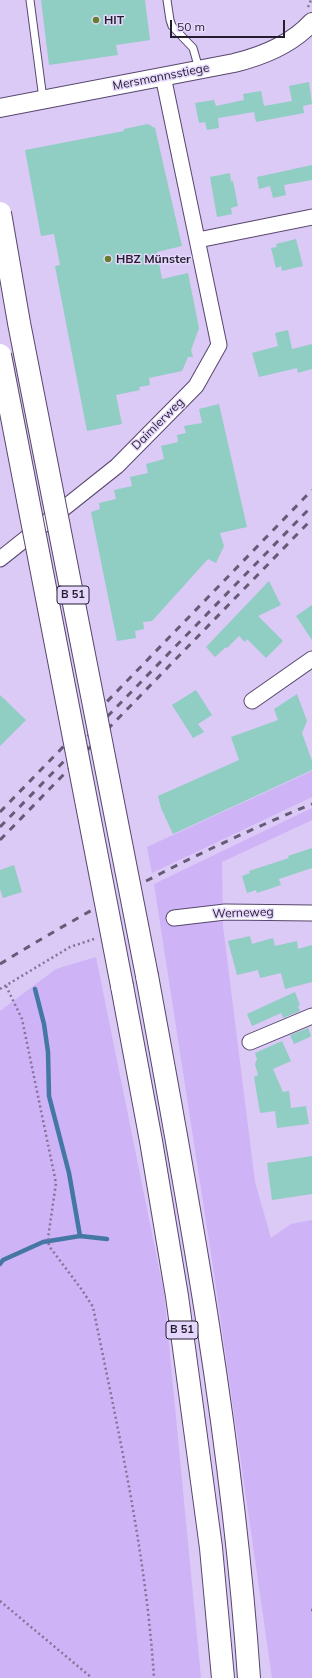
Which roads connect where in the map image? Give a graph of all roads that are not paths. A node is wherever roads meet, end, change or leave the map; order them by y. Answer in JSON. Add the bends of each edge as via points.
{"nodes":[{"id":1,"x":30,"y":0,"type":"edge"},
{"id":2,"x":167,"y":0,"type":"edge"},
{"id":3,"x":312,"y":22,"type":"edge"},
{"id":4,"x":199,"y":70,"type":"junction"},
{"id":5,"x":163,"y":76,"type":"junction"},
{"id":6,"x":43,"y":99,"type":"junction"},
{"id":7,"x":0,"y":108,"type":"edge"},
{"id":8,"x":0,"y":213,"type":"edge"},
{"id":9,"x":312,"y":217,"type":"edge"},
{"id":10,"x":198,"y":240,"type":"junction"},
{"id":11,"x":0,"y":355,"type":"edge"},
{"id":12,"x":0,"y":559,"type":"edge"},
{"id":13,"x":312,"y":659,"type":"edge"},
{"id":14,"x":252,"y":700,"type":"dead end"},
{"id":15,"x":312,"y":913,"type":"edge"},
{"id":16,"x":174,"y":918,"type":"dead end"},
{"id":17,"x":312,"y":1016,"type":"edge"},
{"id":18,"x":250,"y":1042,"type":"dead end"},
{"id":19,"x":223,"y":1678,"type":"edge"},
{"id":20,"x":249,"y":1678,"type":"edge"}],
"edges":[{"from":1,"to":6,"type":"lane"},
{"from":2,"to":4,"type":"lane","via":[[172,26],[193,48]]},
{"from":3,"to":4,"type":"street","name":"Mersmannsstiege","via":[[291,40],[264,54]]},
{"from":4,"to":5,"type":"street","name":"Mersmannsstiege"},
{"from":5,"to":6,"type":"street","name":"Mersmannsstiege"},
{"from":5,"to":10,"type":"street","name":"Daimlerweg"},
{"from":6,"to":7,"type":"street","name":"Mersmannsstiege"},
{"from":8,"to":20,"type":"highway","number":"B 51","bridge":true,"via":[[22,339],[182,1167],[232,1496]]},
{"from":9,"to":10,"type":"street"},
{"from":10,"to":12,"type":"street","name":"Daimlerweg","via":[[219,345],[196,386],[117,466]]},
{"from":11,"to":19,"type":"highway","number":"B 51","bridge":true,"via":[[151,1141],[177,1296],[211,1548]]},
{"from":13,"to":14,"type":"street"},
{"from":15,"to":16,"type":"street","name":"Werneweg","via":[[225,912]]},
{"from":17,"to":18,"type":"street"}]}
